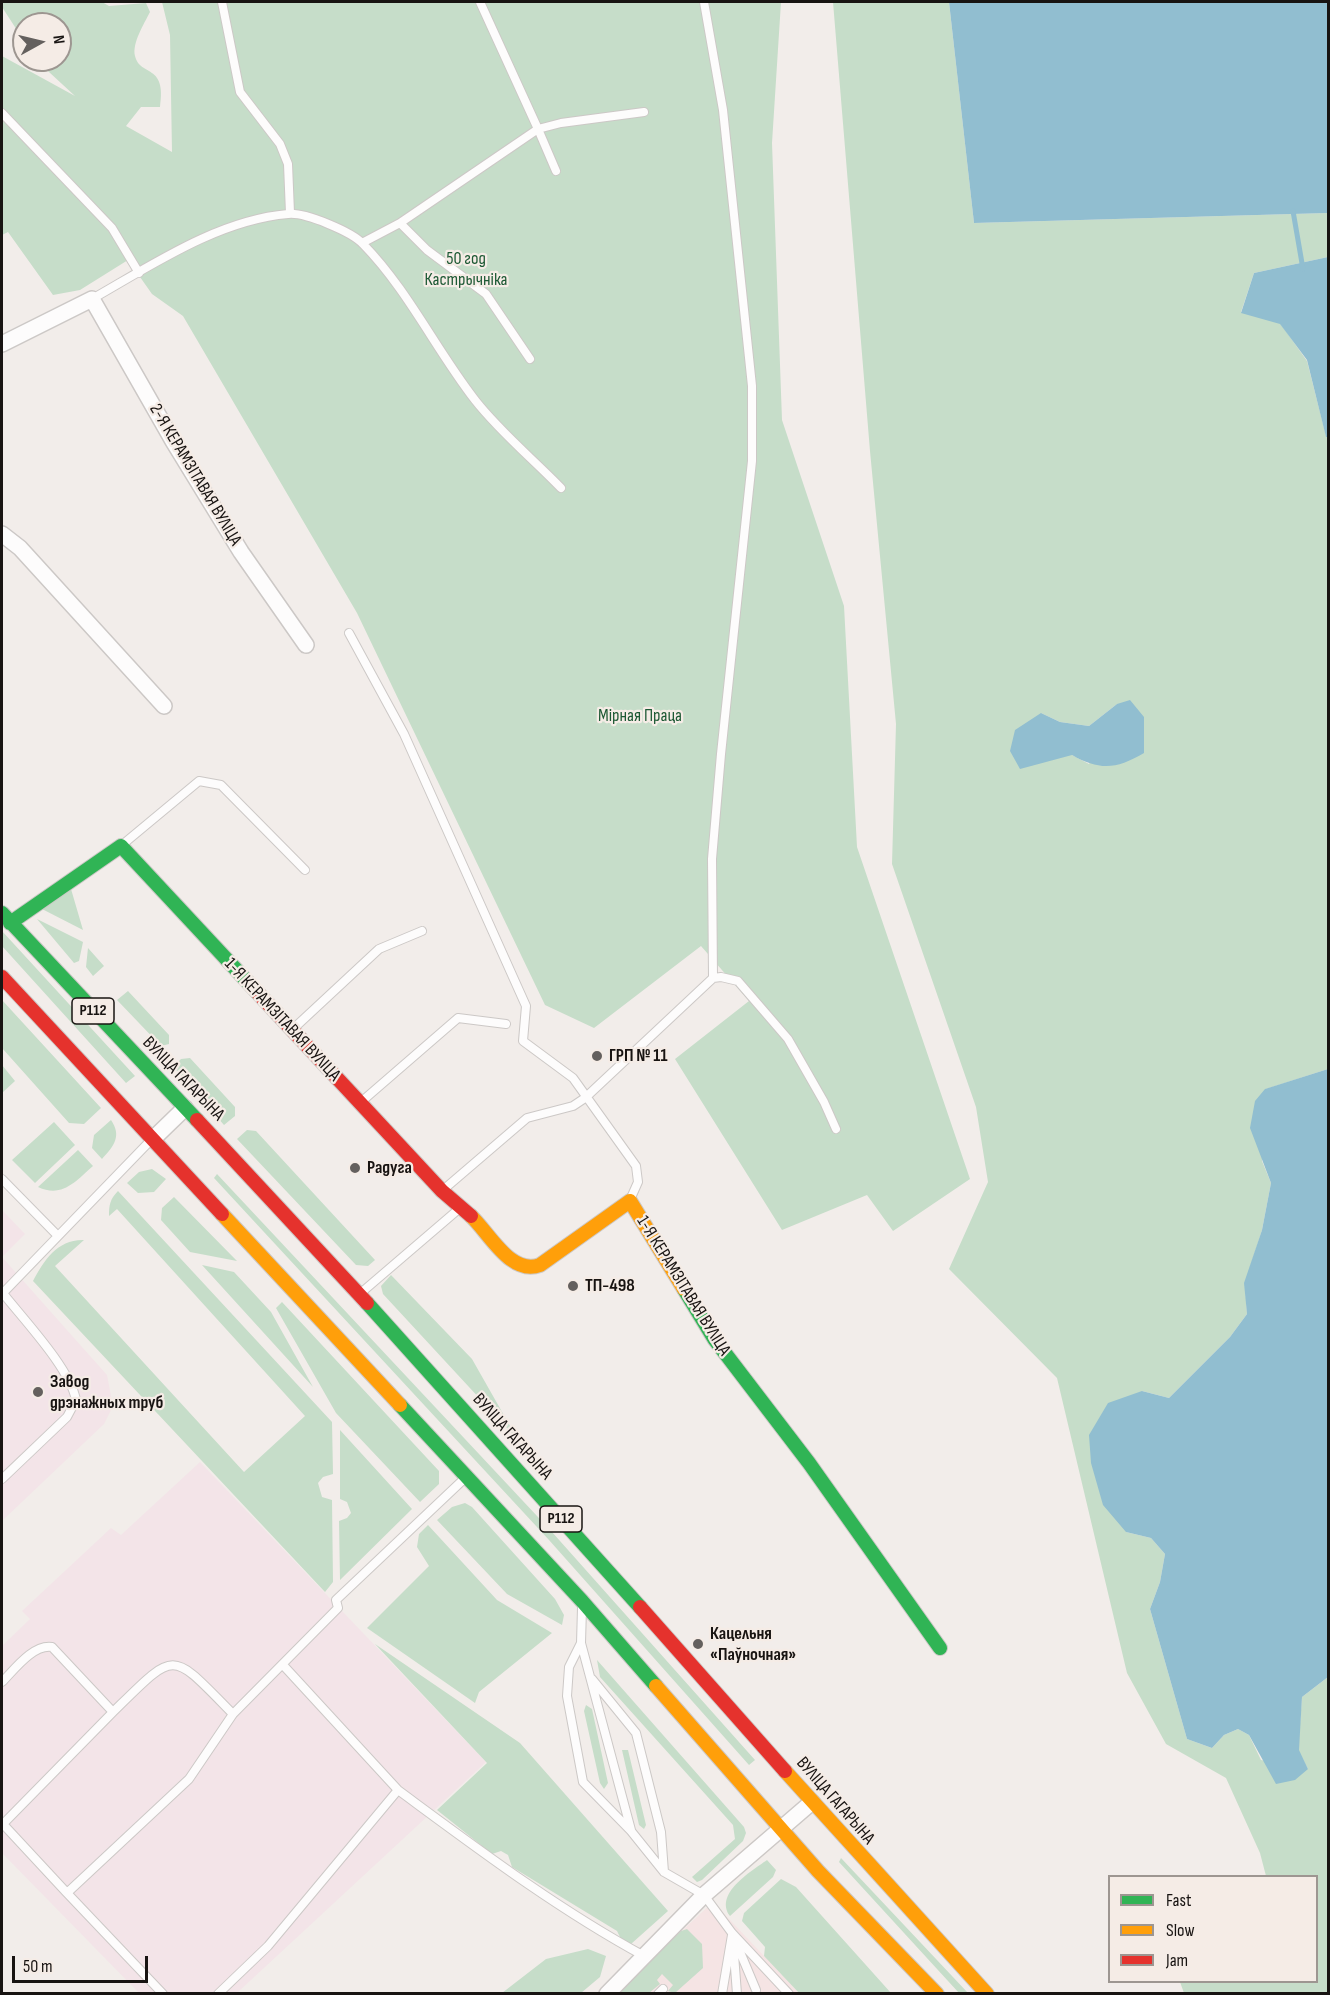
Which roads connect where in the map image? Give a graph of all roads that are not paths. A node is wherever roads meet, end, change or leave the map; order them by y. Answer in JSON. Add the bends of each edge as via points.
{"nodes":[{"id":1,"x":222,"y":2,"type":"edge"},
{"id":2,"x":480,"y":2,"type":"edge"},
{"id":3,"x":704,"y":2,"type":"edge"},
{"id":4,"x":644,"y":112,"type":"dead end"},
{"id":5,"x":2,"y":113,"type":"edge"},
{"id":6,"x":538,"y":129,"type":"junction"},
{"id":7,"x":556,"y":171,"type":"dead end"},
{"id":8,"x":290,"y":213,"type":"junction"},
{"id":9,"x":400,"y":223,"type":"junction"},
{"id":10,"x":362,"y":243,"type":"junction"},
{"id":11,"x":139,"y":273,"type":"junction"},
{"id":12,"x":93,"y":299,"type":"junction"},
{"id":13,"x":2,"y":344,"type":"edge"},
{"id":14,"x":530,"y":359,"type":"dead end"},
{"id":15,"x":561,"y":488,"type":"dead end"},
{"id":16,"x":2,"y":534,"type":"edge"},
{"id":17,"x":350,"y":633,"type":"dead end"},
{"id":18,"x":306,"y":645,"type":"dead end"},
{"id":19,"x":164,"y":706,"type":"dead end"},
{"id":20,"x":121,"y":846,"type":"junction"},
{"id":21,"x":305,"y":870,"type":"dead end"},
{"id":22,"x":6,"y":918,"type":"edge"},
{"id":23,"x":422,"y":931,"type":"dead end"},
{"id":24,"x":2,"y":977,"type":"edge"},
{"id":25,"x":713,"y":978,"type":"junction"},
{"id":26,"x":506,"y":1024,"type":"dead end"},
{"id":27,"x":292,"y":1030,"type":"junction"},
{"id":28,"x":585,"y":1098,"type":"junction"},
{"id":29,"x":360,"y":1103,"type":"junction"},
{"id":30,"x":185,"y":1108,"type":"junction"},
{"id":31,"x":836,"y":1129,"type":"dead end"},
{"id":32,"x":153,"y":1139,"type":"junction"},
{"id":33,"x":2,"y":1179,"type":"edge"},
{"id":34,"x":442,"y":1191,"type":"junction"},
{"id":35,"x":630,"y":1201,"type":"junction"},
{"id":36,"x":461,"y":1207,"type":"junction"},
{"id":37,"x":58,"y":1236,"type":"junction"},
{"id":38,"x":2,"y":1293,"type":"edge"},
{"id":39,"x":359,"y":1294,"type":"junction"},
{"id":40,"x":465,"y":1478,"type":"junction"},
{"id":41,"x":2,"y":1479,"type":"edge"},
{"id":42,"x":582,"y":1601,"type":"junction"},
{"id":43,"x":581,"y":1643,"type":"junction"},
{"id":44,"x":940,"y":1648,"type":"dead end"},
{"id":45,"x":283,"y":1665,"type":"junction"},
{"id":46,"x":592,"y":1679,"type":"junction"},
{"id":47,"x":2,"y":1682,"type":"edge"},
{"id":48,"x":113,"y":1712,"type":"junction"},
{"id":49,"x":232,"y":1714,"type":"junction"},
{"id":50,"x":398,"y":1790,"type":"junction"},
{"id":51,"x":812,"y":1802,"type":"junction"},
{"id":52,"x":2,"y":1823,"type":"edge"},
{"id":53,"x":779,"y":1828,"type":"junction"},
{"id":54,"x":631,"y":1831,"type":"junction"},
{"id":55,"x":664,"y":1872,"type":"junction"},
{"id":56,"x":67,"y":1893,"type":"junction"},
{"id":57,"x":704,"y":1895,"type":"junction"},
{"id":58,"x":732,"y":1933,"type":"junction"},
{"id":59,"x":644,"y":1956,"type":"junction"},
{"id":60,"x":756,"y":1990,"type":"dead end"},
{"id":61,"x":163,"y":1994,"type":"edge"},
{"id":62,"x":218,"y":1994,"type":"edge"},
{"id":63,"x":606,"y":1994,"type":"edge"},
{"id":64,"x":722,"y":1994,"type":"edge"},
{"id":65,"x":737,"y":1994,"type":"edge"},
{"id":66,"x":789,"y":1994,"type":"edge"},
{"id":67,"x":937,"y":1994,"type":"edge"},
{"id":68,"x":987,"y":1994,"type":"edge"}],
"edges":[{"from":1,"to":8,"type":"lane","via":[[240,92],[268,125],[288,164]]},
{"from":2,"to":6,"type":"lane"},
{"from":3,"to":25,"type":"lane","via":[[723,110],[752,386],[752,461],[712,859]]},
{"from":4,"to":6,"type":"lane"},
{"from":5,"to":11,"type":"lane","via":[[111,228]]},
{"from":6,"to":7,"type":"lane"},
{"from":6,"to":9,"type":"lane"},
{"from":8,"to":10,"type":"lane","via":[[337,229]]},
{"from":8,"to":11,"type":"lane","via":[[197,241]]},
{"from":9,"to":10,"type":"lane"},
{"from":9,"to":14,"type":"lane","via":[[427,250],[486,294]]},
{"from":10,"to":15,"type":"lane","via":[[476,401]]},
{"from":11,"to":12,"type":"lane"},
{"from":12,"to":13,"type":"street"},
{"from":12,"to":18,"type":"street","name":"2-Я КЕРАМЗІТАВАЯ ВУЛІЦА","via":[[241,552]]},
{"from":16,"to":19,"type":"street","via":[[20,548]]},
{"from":17,"to":28,"type":"lane","via":[[404,734],[526,1006],[523,1041],[573,1078]]},
{"from":20,"to":21,"type":"lane","via":[[199,781],[221,785]]},
{"from":20,"to":22,"type":"main road"},
{"from":20,"to":27,"type":"main road","name":"1-Я КЕРАМЗІТАВАЯ ВУЛІЦА"},
{"from":22,"to":30,"type":"main road","name":"ВУЛІЦА ГАГАРЫНА","number":"Р112"},
{"from":23,"to":27,"type":"lane","via":[[379,949]]},
{"from":24,"to":32,"type":"main road","number":"Р112"},
{"from":25,"to":28,"type":"lane"},
{"from":25,"to":31,"type":"lane","via":[[738,981],[788,1039]]},
{"from":26,"to":29,"type":"lane","via":[[458,1018]]},
{"from":27,"to":29,"type":"main road","name":"1-Я КЕРАМЗІТАВАЯ ВУЛІЦА"},
{"from":28,"to":34,"type":"lane","via":[[573,1106],[528,1118]]},
{"from":28,"to":35,"type":"lane","via":[[636,1166],[638,1182]]},
{"from":29,"to":34,"type":"main road","name":"1-Я КЕРАМЗІТАВАЯ ВУЛІЦА"},
{"from":30,"to":32,"type":"street"},
{"from":30,"to":39,"type":"main road","name":"ВУЛІЦА ГАГАРЫНА","number":"Р112"},
{"from":32,"to":37,"type":"lane"},
{"from":32,"to":40,"type":"main road","number":"Р112"},
{"from":33,"to":37,"type":"lane"},
{"from":34,"to":36,"type":"main road","name":"1-Я КЕРАМЗІТАВАЯ ВУЛІЦА"},
{"from":35,"to":36,"type":"main road","name":"1-Я КЕРАМЗІТАВАЯ ВУЛІЦА","via":[[529,1269],[517,1265]]},
{"from":35,"to":44,"type":"main road","name":"1-Я КЕРАМЗІТАВАЯ ВУЛІЦА","via":[[715,1340],[809,1462]]},
{"from":36,"to":39,"type":"lane"},
{"from":37,"to":38,"type":"lane"},
{"from":38,"to":41,"type":"lane","via":[[70,1380],[76,1400],[67,1417]]},
{"from":39,"to":51,"type":"main road","name":"ВУЛІЦА ГАГАРЫНА","number":"Р112"},
{"from":40,"to":42,"type":"main road","number":"Р112"},
{"from":40,"to":45,"type":"lane","via":[[336,1600],[338,1608]]},
{"from":42,"to":43,"type":"lane"},
{"from":42,"to":53,"type":"main road","number":"Р112"},
{"from":43,"to":46,"type":"lane"},
{"from":43,"to":54,"type":"lane","via":[[569,1667],[567,1696],[583,1782]]},
{"from":45,"to":49,"type":"lane"},
{"from":45,"to":50,"type":"lane"},
{"from":46,"to":54,"type":"lane"},
{"from":46,"to":55,"type":"lane","via":[[636,1732],[661,1832]]},
{"from":47,"to":48,"type":"lane","via":[[40,1647],[52,1647]]},
{"from":48,"to":49,"type":"lane","via":[[155,1670],[172,1664],[193,1673]]},
{"from":48,"to":52,"type":"lane"},
{"from":49,"to":56,"type":"lane","via":[[189,1779]]},
{"from":50,"to":59,"type":"lane","via":[[500,1866],[595,1929]]},
{"from":50,"to":62,"type":"lane","via":[[268,1946]]},
{"from":51,"to":53,"type":"street"},
{"from":51,"to":68,"type":"main road","name":"ВУЛІЦА ГАГАРЫНА","number":"Р112"},
{"from":52,"to":56,"type":"lane"},
{"from":53,"to":57,"type":"street"},
{"from":53,"to":67,"type":"main road","number":"Р112"},
{"from":54,"to":55,"type":"lane"},
{"from":55,"to":57,"type":"lane"},
{"from":56,"to":61,"type":"lane"},
{"from":57,"to":58,"type":"lane"},
{"from":57,"to":59,"type":"street"},
{"from":58,"to":60,"type":"lane"},
{"from":58,"to":64,"type":"lane"},
{"from":58,"to":65,"type":"lane"},
{"from":58,"to":66,"type":"lane"},
{"from":59,"to":63,"type":"street"}]}
